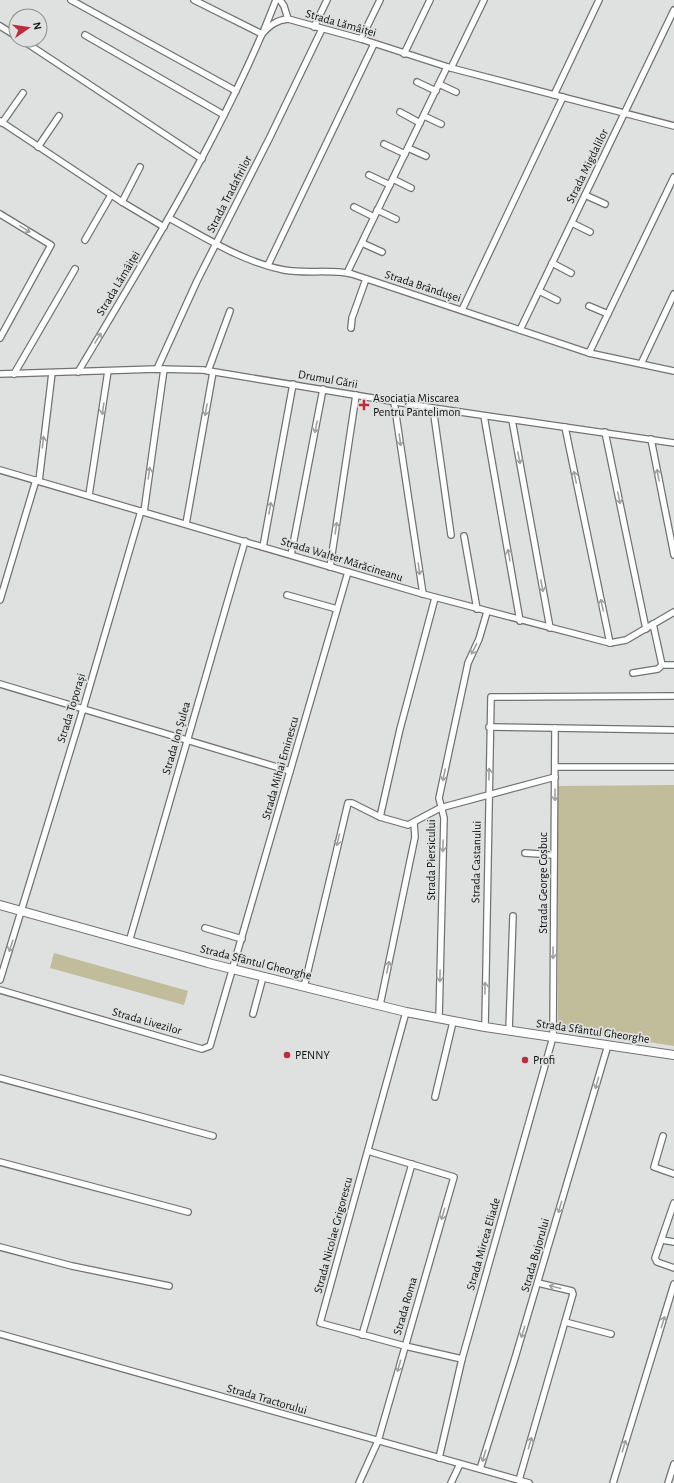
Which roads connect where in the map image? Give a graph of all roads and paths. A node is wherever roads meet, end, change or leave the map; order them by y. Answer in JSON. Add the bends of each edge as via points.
{"nodes":[{"id":1,"x":71,"y":0,"type":"edge"},
{"id":2,"x":194,"y":0,"type":"edge"},
{"id":3,"x":276,"y":0,"type":"edge"},
{"id":4,"x":280,"y":0,"type":"edge"},
{"id":5,"x":326,"y":0,"type":"edge"},
{"id":6,"x":380,"y":0,"type":"edge"},
{"id":7,"x":430,"y":0,"type":"edge"},
{"id":8,"x":484,"y":0,"type":"edge"},
{"id":9,"x":599,"y":0,"type":"edge"},
{"id":10,"x":674,"y":10,"type":"edge"},
{"id":11,"x":288,"y":19,"type":"junction"},
{"id":12,"x":314,"y":27,"type":"junction"},
{"id":13,"x":322,"y":29,"type":"junction"},
{"id":14,"x":262,"y":34,"type":"junction"},
{"id":15,"x":85,"y":35,"type":"dead end"},
{"id":16,"x":361,"y":39,"type":"junction"},
{"id":17,"x":374,"y":44,"type":"junction"},
{"id":18,"x":34,"y":48,"type":"edge"},
{"id":19,"x":404,"y":54,"type":"junction"},
{"id":20,"x":449,"y":68,"type":"junction"},
{"id":21,"x":417,"y":82,"type":"dead end"},
{"id":22,"x":439,"y":84,"type":"junction"},
{"id":23,"x":236,"y":91,"type":"junction"},
{"id":24,"x":436,"y":91,"type":"junction"},
{"id":25,"x":456,"y":92,"type":"dead end"},
{"id":26,"x":23,"y":93,"type":"dead end"},
{"id":27,"x":554,"y":95,"type":"junction"},
{"id":28,"x":564,"y":97,"type":"junction"},
{"id":29,"x":400,"y":112,"type":"dead end"},
{"id":30,"x":625,"y":113,"type":"junction"},
{"id":31,"x":224,"y":115,"type":"junction"},
{"id":32,"x":59,"y":116,"type":"dead end"},
{"id":33,"x":424,"y":116,"type":"junction"},
{"id":34,"x":1,"y":122,"type":"edge"},
{"id":35,"x":420,"y":123,"type":"junction"},
{"id":36,"x":441,"y":124,"type":"dead end"},
{"id":37,"x":674,"y":126,"type":"edge"},
{"id":38,"x":384,"y":144,"type":"dead end"},
{"id":39,"x":38,"y":147,"type":"junction"},
{"id":40,"x":408,"y":148,"type":"junction"},
{"id":41,"x":405,"y":154,"type":"junction"},
{"id":42,"x":426,"y":156,"type":"dead end"},
{"id":43,"x":202,"y":158,"type":"junction"},
{"id":44,"x":140,"y":167,"type":"dead end"},
{"id":45,"x":369,"y":175,"type":"dead end"},
{"id":46,"x":674,"y":176,"type":"edge"},
{"id":47,"x":393,"y":179,"type":"junction"},
{"id":48,"x":390,"y":185,"type":"junction"},
{"id":49,"x":411,"y":188,"type":"dead end"},
{"id":50,"x":111,"y":195,"type":"junction"},
{"id":51,"x":585,"y":195,"type":"junction"},
{"id":52,"x":122,"y":202,"type":"junction"},
{"id":53,"x":605,"y":204,"type":"dead end"},
{"id":54,"x":354,"y":207,"type":"dead end"},
{"id":55,"x":378,"y":210,"type":"junction"},
{"id":56,"x":0,"y":214,"type":"edge"},
{"id":57,"x":374,"y":217,"type":"junction"},
{"id":58,"x":169,"y":218,"type":"junction"},
{"id":59,"x":396,"y":219,"type":"dead end"},
{"id":60,"x":572,"y":223,"type":"junction"},
{"id":61,"x":164,"y":227,"type":"junction"},
{"id":62,"x":590,"y":232,"type":"dead end"},
{"id":63,"x":85,"y":240,"type":"dead end"},
{"id":64,"x":362,"y":243,"type":"junction"},
{"id":65,"x":216,"y":244,"type":"junction"},
{"id":66,"x":382,"y":252,"type":"dead end"},
{"id":67,"x":552,"y":263,"type":"junction"},
{"id":68,"x":268,"y":265,"type":"junction"},
{"id":69,"x":75,"y":269,"type":"dead end"},
{"id":70,"x":571,"y":272,"type":"dead end"},
{"id":71,"x":347,"y":273,"type":"junction"},
{"id":72,"x":366,"y":279,"type":"junction"},
{"id":73,"x":539,"y":291,"type":"junction"},
{"id":74,"x":674,"y":294,"type":"edge"},
{"id":75,"x":557,"y":300,"type":"dead end"},
{"id":76,"x":589,"y":306,"type":"dead end"},
{"id":77,"x":462,"y":310,"type":"junction"},
{"id":78,"x":230,"y":311,"type":"dead end"},
{"id":79,"x":608,"y":314,"type":"junction"},
{"id":80,"x":351,"y":328,"type":"dead end"},
{"id":81,"x":520,"y":330,"type":"junction"},
{"id":82,"x":0,"y":338,"type":"edge"},
{"id":83,"x":589,"y":353,"type":"junction"},
{"id":84,"x":641,"y":364,"type":"junction"},
{"id":85,"x":157,"y":369,"type":"junction"},
{"id":86,"x":164,"y":369,"type":"junction"},
{"id":87,"x":108,"y":371,"type":"junction"},
{"id":88,"x":211,"y":371,"type":"junction"},
{"id":89,"x":674,"y":371,"type":"edge"},
{"id":90,"x":78,"y":372,"type":"junction"},
{"id":91,"x":52,"y":373,"type":"junction"},
{"id":92,"x":0,"y":374,"type":"edge"},
{"id":93,"x":14,"y":374,"type":"junction"},
{"id":94,"x":293,"y":384,"type":"junction"},
{"id":95,"x":323,"y":389,"type":"junction"},
{"id":96,"x":356,"y":395,"type":"junction"},
{"id":97,"x":394,"y":402,"type":"junction"},
{"id":98,"x":433,"y":408,"type":"junction"},
{"id":99,"x":484,"y":416,"type":"junction"},
{"id":100,"x":512,"y":420,"type":"junction"},
{"id":101,"x":565,"y":427,"type":"junction"},
{"id":102,"x":605,"y":432,"type":"junction"},
{"id":103,"x":651,"y":439,"type":"junction"},
{"id":104,"x":674,"y":444,"type":"edge"},
{"id":105,"x":0,"y":470,"type":"edge"},
{"id":106,"x":37,"y":481,"type":"junction"},
{"id":107,"x":89,"y":495,"type":"junction"},
{"id":108,"x":142,"y":511,"type":"junction"},
{"id":109,"x":186,"y":524,"type":"junction"},
{"id":110,"x":451,"y":535,"type":"dead end"},
{"id":111,"x":464,"y":536,"type":"dead end"},
{"id":112,"x":245,"y":541,"type":"junction"},
{"id":113,"x":263,"y":547,"type":"junction"},
{"id":114,"x":291,"y":555,"type":"junction"},
{"id":115,"x":674,"y":555,"type":"edge"},
{"id":116,"x":330,"y":566,"type":"junction"},
{"id":117,"x":348,"y":572,"type":"junction"},
{"id":118,"x":423,"y":594,"type":"junction"},
{"id":119,"x":287,"y":595,"type":"dead end"},
{"id":120,"x":435,"y":598,"type":"junction"},
{"id":121,"x":0,"y":600,"type":"edge"},
{"id":122,"x":337,"y":609,"type":"junction"},
{"id":123,"x":477,"y":609,"type":"junction"},
{"id":124,"x":487,"y":612,"type":"junction"},
{"id":125,"x":674,"y":612,"type":"edge"},
{"id":126,"x":520,"y":621,"type":"junction"},
{"id":127,"x":653,"y":624,"type":"junction"},
{"id":128,"x":550,"y":628,"type":"junction"},
{"id":129,"x":646,"y":628,"type":"junction"},
{"id":130,"x":610,"y":643,"type":"junction"},
{"id":131,"x":662,"y":665,"type":"junction"},
{"id":132,"x":674,"y":665,"type":"edge"},
{"id":133,"x":633,"y":673,"type":"dead end"},
{"id":134,"x":0,"y":684,"type":"edge"},
{"id":135,"x":674,"y":696,"type":"edge"},
{"id":136,"x":83,"y":709,"type":"junction"},
{"id":137,"x":489,"y":727,"type":"junction"},
{"id":138,"x":555,"y":728,"type":"junction"},
{"id":139,"x":674,"y":730,"type":"edge"},
{"id":140,"x":187,"y":740,"type":"junction"},
{"id":141,"x":555,"y":767,"type":"junction"},
{"id":142,"x":674,"y":767,"type":"edge"},
{"id":143,"x":290,"y":771,"type":"junction"},
{"id":144,"x":555,"y":777,"type":"junction"},
{"id":145,"x":488,"y":796,"type":"junction"},
{"id":146,"x":440,"y":808,"type":"junction"},
{"id":147,"x":380,"y":817,"type":"junction"},
{"id":148,"x":414,"y":823,"type":"junction"},
{"id":149,"x":525,"y":853,"type":"dead end"},
{"id":150,"x":554,"y":855,"type":"junction"},
{"id":151,"x":0,"y":905,"type":"edge"},
{"id":152,"x":22,"y":911,"type":"junction"},
{"id":153,"x":512,"y":916,"type":"dead end"},
{"id":154,"x":205,"y":928,"type":"dead end"},
{"id":155,"x":242,"y":939,"type":"junction"},
{"id":156,"x":129,"y":942,"type":"junction"},
{"id":157,"x":233,"y":969,"type":"junction"},
{"id":158,"x":263,"y":977,"type":"junction"},
{"id":159,"x":0,"y":980,"type":"edge"},
{"id":160,"x":304,"y":986,"type":"junction"},
{"id":161,"x":0,"y":990,"type":"edge"},
{"id":162,"x":380,"y":1005,"type":"junction"},
{"id":163,"x":406,"y":1012,"type":"junction"},
{"id":164,"x":253,"y":1014,"type":"dead end"},
{"id":165,"x":439,"y":1019,"type":"junction"},
{"id":166,"x":453,"y":1022,"type":"junction"},
{"id":167,"x":485,"y":1027,"type":"junction"},
{"id":168,"x":509,"y":1031,"type":"junction"},
{"id":169,"x":553,"y":1037,"type":"junction"},
{"id":170,"x":608,"y":1045,"type":"junction"},
{"id":171,"x":674,"y":1055,"type":"edge"},
{"id":172,"x":0,"y":1078,"type":"edge"},
{"id":173,"x":435,"y":1097,"type":"dead end"},
{"id":174,"x":212,"y":1136,"type":"dead end"},
{"id":175,"x":663,"y":1136,"type":"dead end"},
{"id":176,"x":368,"y":1151,"type":"junction"},
{"id":177,"x":0,"y":1162,"type":"edge"},
{"id":178,"x":412,"y":1164,"type":"junction"},
{"id":179,"x":674,"y":1174,"type":"edge"},
{"id":180,"x":674,"y":1203,"type":"edge"},
{"id":181,"x":188,"y":1212,"type":"dead end"},
{"id":182,"x":662,"y":1240,"type":"junction"},
{"id":183,"x":674,"y":1242,"type":"edge"},
{"id":184,"x":0,"y":1247,"type":"edge"},
{"id":185,"x":674,"y":1268,"type":"edge"},
{"id":186,"x":538,"y":1283,"type":"junction"},
{"id":187,"x":674,"y":1284,"type":"edge"},
{"id":188,"x":169,"y":1286,"type":"dead end"},
{"id":189,"x":565,"y":1322,"type":"junction"},
{"id":190,"x":0,"y":1334,"type":"edge"},
{"id":191,"x":611,"y":1334,"type":"dead end"},
{"id":192,"x":362,"y":1335,"type":"junction"},
{"id":193,"x":405,"y":1346,"type":"junction"},
{"id":194,"x":462,"y":1359,"type":"junction"},
{"id":195,"x":378,"y":1442,"type":"junction"},
{"id":196,"x":439,"y":1458,"type":"junction"},
{"id":197,"x":460,"y":1464,"type":"junction"},
{"id":198,"x":674,"y":1464,"type":"edge"},
{"id":199,"x":480,"y":1469,"type":"junction"},
{"id":200,"x":509,"y":1480,"type":"edge"},
{"id":201,"x":519,"y":1480,"type":"junction"},
{"id":202,"x":359,"y":1483,"type":"edge"},
{"id":203,"x":451,"y":1483,"type":"edge"},
{"id":204,"x":529,"y":1483,"type":"edge"},
{"id":205,"x":613,"y":1483,"type":"edge"},
{"id":206,"x":668,"y":1483,"type":"edge"}],
"edges":[{"from":1,"to":23,"type":"street"},
{"from":2,"to":14,"type":"street"},
{"from":3,"to":14,"type":"street"},
{"from":4,"to":11,"type":"street"},
{"from":5,"to":12,"type":"street"},
{"from":6,"to":16,"type":"street"},
{"from":7,"to":19,"type":"street"},
{"from":8,"to":20,"type":"street"},
{"from":9,"to":27,"type":"street"},
{"from":10,"to":30,"type":"street","name":"Strada Migdalilor"},
{"from":11,"to":12,"type":"street","name":"Strada Lămâiței"},
{"from":11,"to":14,"type":"street","name":"Strada Lămâiței","via":[[275,22]]},
{"from":12,"to":13,"type":"street","name":"Strada Lămâiței"},
{"from":13,"to":16,"type":"street","name":"Strada Lămâiței"},
{"from":13,"to":65,"type":"street","name":"Strada Tradafirilor"},
{"from":14,"to":23,"type":"street","name":"Strada Lămâiței"},
{"from":15,"to":31,"type":"street"},
{"from":16,"to":17,"type":"street","name":"Strada Lămâiței"},
{"from":17,"to":19,"type":"street","name":"Strada Lămâiței"},
{"from":17,"to":68,"type":"street"},
{"from":18,"to":43,"type":"street"},
{"from":19,"to":20,"type":"street","name":"Strada Lămâiței"},
{"from":20,"to":22,"type":"street"},
{"from":20,"to":27,"type":"street","name":"Strada Lămâiței"},
{"from":21,"to":24,"type":"street"},
{"from":22,"to":24,"type":"street"},
{"from":22,"to":25,"type":"street"},
{"from":23,"to":31,"type":"street","name":"Strada Lămâiței"},
{"from":24,"to":33,"type":"street"},
{"from":26,"to":34,"type":"street"},
{"from":27,"to":28,"type":"street","name":"Strada Lămâiței"},
{"from":28,"to":30,"type":"street","name":"Strada Lămâiței"},
{"from":28,"to":77,"type":"street"},
{"from":29,"to":35,"type":"street"},
{"from":30,"to":37,"type":"street","name":"Strada Lămâiței"},
{"from":30,"to":51,"type":"street","name":"Strada Migdalilor"},
{"from":31,"to":43,"type":"street","name":"Strada Lămâiței"},
{"from":32,"to":39,"type":"street"},
{"from":33,"to":35,"type":"street"},
{"from":33,"to":36,"type":"street"},
{"from":34,"to":39,"type":"street"},
{"from":35,"to":40,"type":"street"},
{"from":38,"to":41,"type":"street"},
{"from":39,"to":50,"type":"street"},
{"from":40,"to":41,"type":"street"},
{"from":40,"to":42,"type":"street"},
{"from":41,"to":47,"type":"street"},
{"from":43,"to":58,"type":"street","name":"Strada Lămâiței"},
{"from":44,"to":52,"type":"street"},
{"from":45,"to":48,"type":"street"},
{"from":46,"to":79,"type":"street"},
{"from":47,"to":48,"type":"street"},
{"from":47,"to":49,"type":"street"},
{"from":48,"to":55,"type":"street"},
{"from":50,"to":52,"type":"street"},
{"from":50,"to":63,"type":"street"},
{"from":51,"to":53,"type":"street"},
{"from":51,"to":60,"type":"street","name":"Strada Migdalilor"},
{"from":52,"to":61,"type":"street"},
{"from":54,"to":57,"type":"street"},
{"from":55,"to":57,"type":"street"},
{"from":55,"to":59,"type":"street"},
{"from":56,"to":82,"type":"street","one_way":true,"via":[[51,244]]},
{"from":57,"to":64,"type":"street"},
{"from":58,"to":61,"type":"street","name":"Strada Lămâiței"},
{"from":58,"to":65,"type":"street","name":"Strada Brândușei"},
{"from":60,"to":62,"type":"street"},
{"from":60,"to":67,"type":"street","name":"Strada Migdalilor"},
{"from":90,"to":61,"type":"street","name":"Strada Lămâiței","one_way":true},
{"from":64,"to":66,"type":"street"},
{"from":64,"to":71,"type":"street"},
{"from":65,"to":68,"type":"street","name":"Strada Brândușei"},
{"from":65,"to":85,"type":"street","name":"Strada Tradafirilor"},
{"from":67,"to":70,"type":"street"},
{"from":67,"to":73,"type":"street","name":"Strada Migdalilor"},
{"from":68,"to":71,"type":"street","name":"Strada Brândușei","via":[[292,271]]},
{"from":69,"to":93,"type":"street"},
{"from":71,"to":72,"type":"street","name":"Strada Brândușei"},
{"from":72,"to":77,"type":"street","name":"Strada Brândușei"},
{"from":72,"to":80,"type":"street"},
{"from":73,"to":75,"type":"street"},
{"from":73,"to":81,"type":"street","name":"Strada Migdalilor"},
{"from":74,"to":84,"type":"street"},
{"from":76,"to":79,"type":"street"},
{"from":77,"to":81,"type":"street","name":"Strada Brândușei"},
{"from":78,"to":88,"type":"street"},
{"from":79,"to":83,"type":"street"},
{"from":81,"to":83,"type":"street","name":"Strada Brândușei"},
{"from":83,"to":84,"type":"street","name":"Strada Brândușei"},
{"from":84,"to":89,"type":"street","name":"Strada Brândușei"},
{"from":85,"to":86,"type":"street","name":"Drumul Gării"},
{"from":85,"to":87,"type":"street","name":"Drumul Gării"},
{"from":86,"to":88,"type":"street","name":"Drumul Gării"},
{"from":108,"to":86,"type":"street","name":"Strada Toporași","one_way":true},
{"from":87,"to":90,"type":"street","name":"Drumul Gării"},
{"from":87,"to":107,"type":"street","one_way":true},
{"from":88,"to":94,"type":"street","name":"Drumul Gării"},
{"from":88,"to":109,"type":"street","one_way":true},
{"from":90,"to":91,"type":"street","name":"Drumul Gării"},
{"from":91,"to":93,"type":"street","name":"Drumul Gării"},
{"from":106,"to":91,"type":"street","one_way":true},
{"from":92,"to":93,"type":"street","name":"Drumul Gării"},
{"from":94,"to":95,"type":"street","name":"Drumul Gării"},
{"from":113,"to":94,"type":"street","one_way":true},
{"from":95,"to":96,"type":"street","name":"Drumul Gării"},
{"from":95,"to":114,"type":"street","one_way":true},
{"from":96,"to":97,"type":"street","name":"Drumul Gării"},
{"from":116,"to":96,"type":"street","one_way":true},
{"from":97,"to":98,"type":"street","name":"Drumul Gării"},
{"from":97,"to":118,"type":"street","one_way":true},
{"from":98,"to":99,"type":"street","name":"Drumul Gării"},
{"from":98,"to":110,"type":"street"},
{"from":99,"to":100,"type":"street","name":"Drumul Gării"},
{"from":126,"to":99,"type":"street","one_way":true},
{"from":100,"to":101,"type":"street","name":"Drumul Gării"},
{"from":100,"to":128,"type":"street","one_way":true},
{"from":101,"to":102,"type":"street","name":"Drumul Gării"},
{"from":130,"to":101,"type":"street","one_way":true},
{"from":102,"to":103,"type":"street","name":"Drumul Gării"},
{"from":102,"to":129,"type":"street","one_way":true},
{"from":103,"to":104,"type":"street","name":"Drumul Gării"},
{"from":115,"to":103,"type":"street","one_way":true},
{"from":105,"to":106,"type":"street","name":"Strada Walter Mărăcineanu"},
{"from":106,"to":107,"type":"street","name":"Strada Walter Mărăcineanu"},
{"from":106,"to":121,"type":"street"},
{"from":107,"to":108,"type":"street","name":"Strada Walter Mărăcineanu"},
{"from":108,"to":109,"type":"street","name":"Strada Walter Mărăcineanu"},
{"from":108,"to":136,"type":"street","name":"Strada Toporași"},
{"from":109,"to":112,"type":"street","name":"Strada Walter Mărăcineanu"},
{"from":111,"to":123,"type":"street"},
{"from":112,"to":113,"type":"street","name":"Strada Walter Mărăcineanu"},
{"from":112,"to":140,"type":"street","name":"Strada Ion Șulea"},
{"from":113,"to":114,"type":"street","name":"Strada Walter Mărăcineanu"},
{"from":114,"to":116,"type":"street","name":"Strada Walter Mărăcineanu"},
{"from":116,"to":117,"type":"street","name":"Strada Walter Mărăcineanu"},
{"from":117,"to":118,"type":"street","name":"Strada Walter Mărăcineanu"},
{"from":117,"to":122,"type":"street","name":"Strada Mihai Eminescu"},
{"from":118,"to":120,"type":"street","name":"Strada Walter Mărăcineanu"},
{"from":119,"to":122,"type":"street"},
{"from":120,"to":123,"type":"street","name":"Strada Walter Mărăcineanu"},
{"from":120,"to":147,"type":"street","via":[[400,729]]},
{"from":122,"to":143,"type":"street","name":"Strada Mihai Eminescu"},
{"from":123,"to":124,"type":"street","name":"Strada Walter Mărăcineanu"},
{"from":124,"to":126,"type":"street","name":"Strada Walter Mărăcineanu"},
{"from":124,"to":146,"type":"street","name":"Strada Piersicului","one_way":true,"via":[[468,663],[439,798]]},
{"from":125,"to":127,"type":"street","name":"Strada Walter Mărăcineanu"},
{"from":126,"to":128,"type":"street","name":"Strada Walter Mărăcineanu"},
{"from":127,"to":129,"type":"street","name":"Strada Walter Mărăcineanu"},
{"from":127,"to":131,"type":"street"},
{"from":128,"to":130,"type":"street","name":"Strada Walter Mărăcineanu"},
{"from":129,"to":130,"type":"street","name":"Strada Walter Mărăcineanu","via":[[623,641]]},
{"from":131,"to":132,"type":"street"},
{"from":131,"to":133,"type":"street","via":[[658,670]]},
{"from":134,"to":136,"type":"street"},
{"from":135,"to":137,"type":"street","name":"Strada Castanului","via":[[491,696]]},
{"from":136,"to":140,"type":"street"},
{"from":136,"to":152,"type":"street","name":"Strada Toporași"},
{"from":137,"to":138,"type":"street"},
{"from":145,"to":137,"type":"street","name":"Strada Castanului","one_way":true},
{"from":138,"to":139,"type":"street"},
{"from":138,"to":141,"type":"street","name":"Strada George Coșbuc"},
{"from":140,"to":143,"type":"street"},
{"from":140,"to":156,"type":"street","name":"Strada Ion Șulea"},
{"from":141,"to":142,"type":"street"},
{"from":141,"to":144,"type":"street","name":"Strada George Coșbuc"},
{"from":143,"to":155,"type":"street","name":"Strada Mihai Eminescu"},
{"from":144,"to":145,"type":"street"},
{"from":144,"to":150,"type":"street","name":"Strada George Coșbuc","one_way":true},
{"from":145,"to":146,"type":"street"},
{"from":167,"to":145,"type":"street","name":"Strada Castanului","one_way":true},
{"from":146,"to":148,"type":"street"},
{"from":146,"to":165,"type":"street","name":"Strada Piersicului","one_way":true,"via":[[444,818]]},
{"from":147,"to":148,"type":"street","via":[[404,825]]},
{"from":147,"to":160,"type":"street","one_way":true,"via":[[352,803],[346,806]]},
{"from":162,"to":148,"type":"street","one_way":true,"via":[[414,837]]},
{"from":149,"to":150,"type":"street"},
{"from":150,"to":169,"type":"street","name":"Strada George Coșbuc","one_way":true},
{"from":151,"to":152,"type":"street","name":"Strada Sfântul Gheorghe"},
{"from":152,"to":156,"type":"street","name":"Strada Sfântul Gheorghe"},
{"from":152,"to":159,"type":"street","name":"Strada Toporași","one_way":true},
{"from":153,"to":168,"type":"street"},
{"from":154,"to":155,"type":"street"},
{"from":155,"to":157,"type":"street","name":"Strada Mihai Eminescu"},
{"from":156,"to":157,"type":"street","name":"Strada Sfântul Gheorghe"},
{"from":157,"to":158,"type":"street","name":"Strada Sfântul Gheorghe"},
{"from":157,"to":161,"type":"street","name":"Strada Livezilor","via":[[212,1042],[205,1049]]},
{"from":158,"to":160,"type":"street","name":"Strada Sfântul Gheorghe"},
{"from":158,"to":164,"type":"street"},
{"from":160,"to":162,"type":"street","name":"Strada Sfântul Gheorghe"},
{"from":162,"to":163,"type":"street","name":"Strada Sfântul Gheorghe"},
{"from":163,"to":165,"type":"street","name":"Strada Sfântul Gheorghe"},
{"from":163,"to":176,"type":"street","name":"Strada Nicolae Grigorescu"},
{"from":165,"to":166,"type":"street","name":"Strada Sfântul Gheorghe"},
{"from":166,"to":167,"type":"street","name":"Strada Sfântul Gheorghe"},
{"from":166,"to":173,"type":"street"},
{"from":167,"to":168,"type":"street","name":"Strada Sfântul Gheorghe"},
{"from":168,"to":169,"type":"street","name":"Strada Sfântul Gheorghe"},
{"from":169,"to":170,"type":"street","name":"Strada Sfântul Gheorghe"},
{"from":169,"to":194,"type":"street","name":"Strada Mircea Eliade"},
{"from":170,"to":171,"type":"street","name":"Strada Sfântul Gheorghe"},
{"from":170,"to":186,"type":"street","name":"Strada Bujorului","one_way":true},
{"from":172,"to":174,"type":"street"},
{"from":175,"to":179,"type":"street","via":[[654,1167]]},
{"from":176,"to":178,"type":"street"},
{"from":176,"to":192,"type":"street","name":"Strada Nicolae Grigorescu","via":[[320,1323]]},
{"from":177,"to":181,"type":"street"},
{"from":178,"to":192,"type":"street"},
{"from":178,"to":193,"type":"street","name":"Strada Roma","one_way":true,"via":[[454,1177]]},
{"from":180,"to":182,"type":"street"},
{"from":182,"to":183,"type":"street"},
{"from":182,"to":185,"type":"street","via":[[656,1261]]},
{"from":184,"to":188,"type":"street","via":[[72,1266]]},
{"from":189,"to":186,"type":"street","one_way":true,"via":[[573,1292]]},
{"from":186,"to":199,"type":"street","name":"Strada Bujorului","one_way":true},
{"from":205,"to":187,"type":"street","one_way":true},
{"from":189,"to":191,"type":"street"},
{"from":201,"to":189,"type":"street","one_way":true},
{"from":190,"to":195,"type":"street","name":"Strada Tractorului"},
{"from":192,"to":193,"type":"street","name":"Strada Nicolae Grigorescu"},
{"from":193,"to":194,"type":"street","name":"Strada Nicolae Grigorescu"},
{"from":193,"to":195,"type":"street","name":"Strada Roma","one_way":true},
{"from":194,"to":196,"type":"street","name":"Strada Mircea Eliade"},
{"from":195,"to":196,"type":"street","name":"Strada Tractorului"},
{"from":195,"to":202,"type":"street","name":"Strada Roma"},
{"from":196,"to":197,"type":"street","name":"Strada Tractorului"},
{"from":197,"to":199,"type":"street","name":"Strada Tractorului"},
{"from":197,"to":203,"type":"street"},
{"from":198,"to":206,"type":"street"},
{"from":199,"to":200,"type":"street","name":"Strada Tractorului"},
{"from":200,"to":201,"type":"street","name":"Strada Tractorului"},
{"from":201,"to":204,"type":"street","name":"Strada Tractorului"}]}
